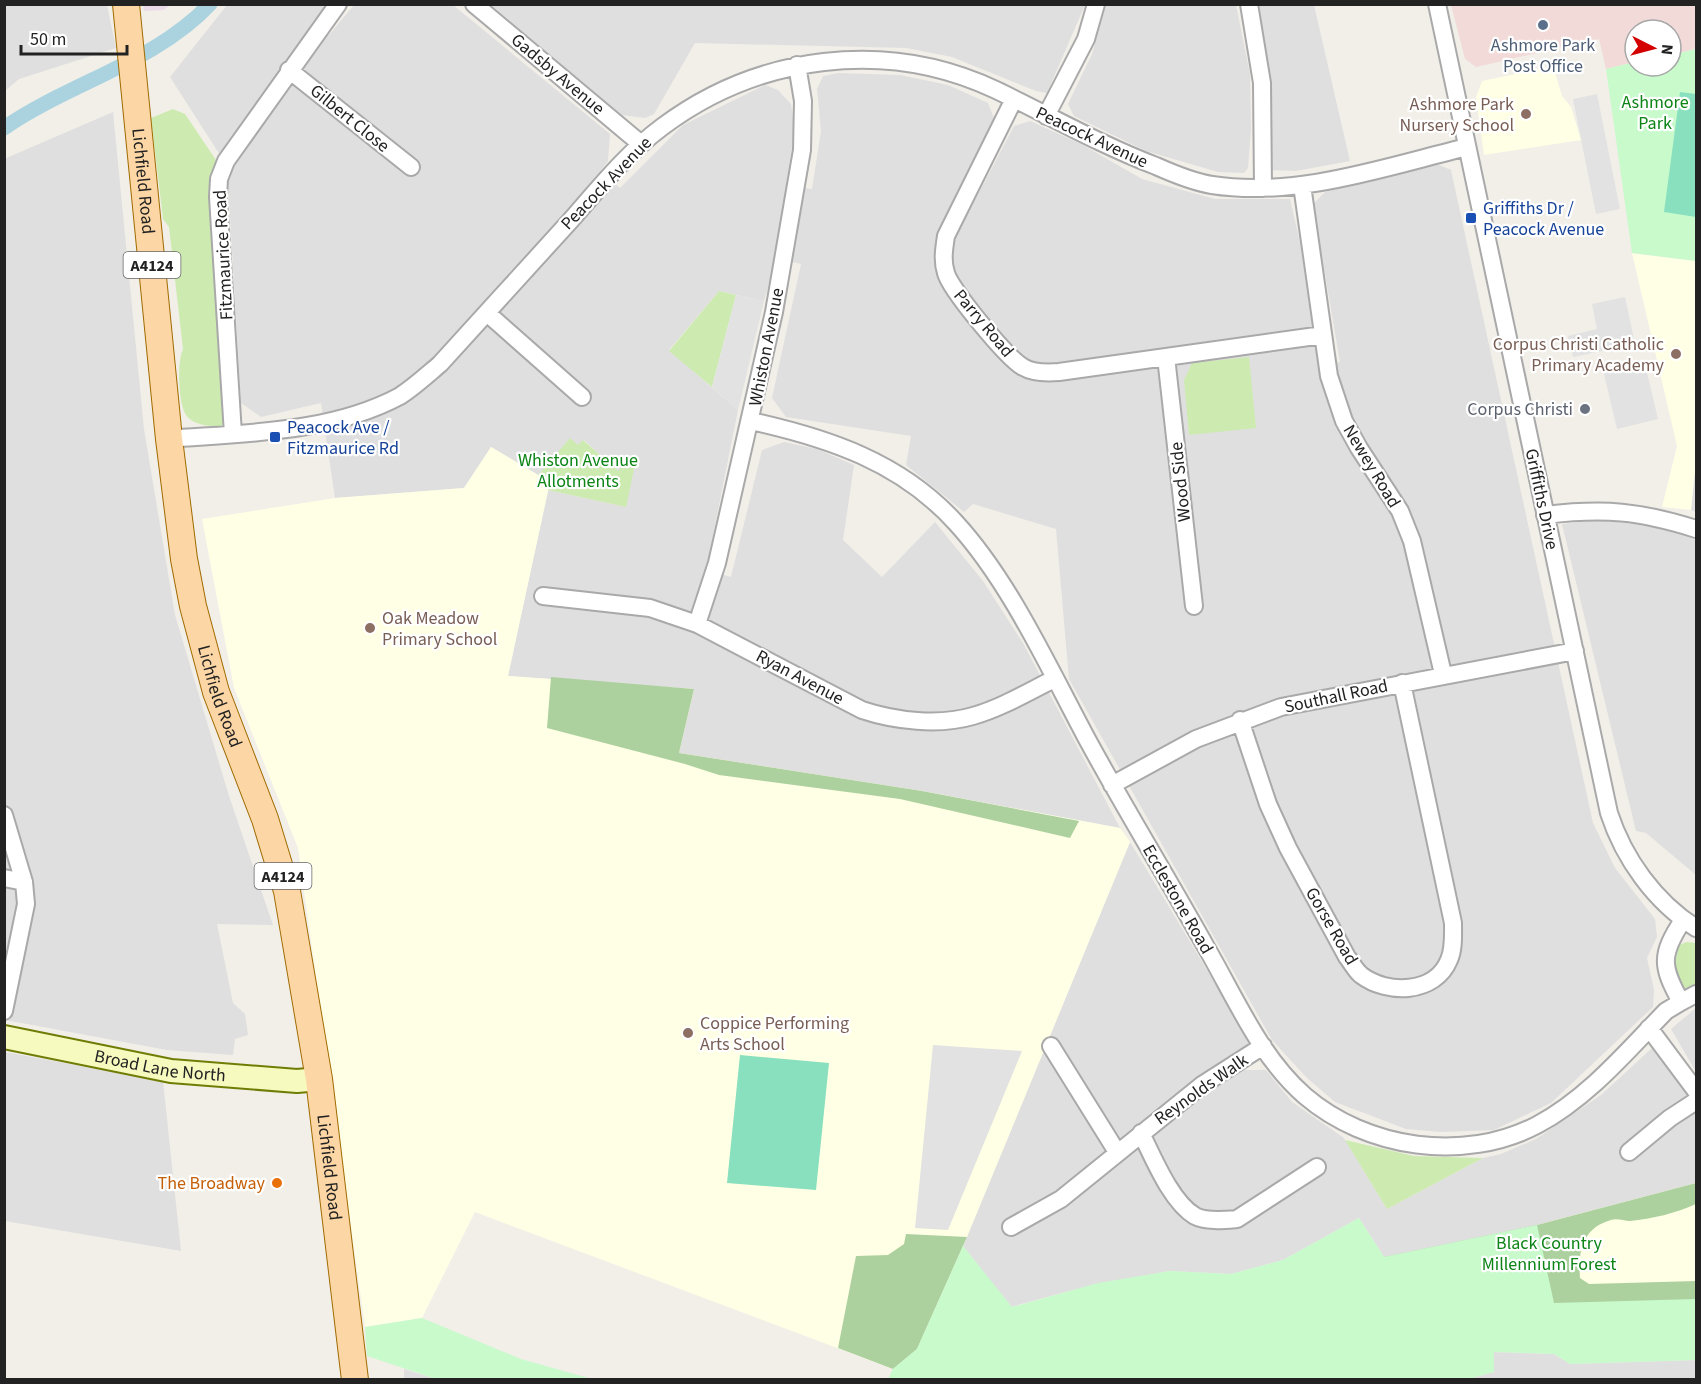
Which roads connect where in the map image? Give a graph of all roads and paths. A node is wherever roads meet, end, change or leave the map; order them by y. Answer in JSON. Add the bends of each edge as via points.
{"nodes":[{"id":1,"x":338,"y":4,"type":"edge"},
{"id":2,"x":474,"y":4,"type":"edge"},
{"id":3,"x":1096,"y":4,"type":"edge"},
{"id":4,"x":1249,"y":4,"type":"edge"},
{"id":5,"x":1437,"y":4,"type":"edge"},
{"id":6,"x":127,"y":16,"type":"edge"},
{"id":7,"x":797,"y":65,"type":"junction"},
{"id":8,"x":289,"y":70,"type":"junction"},
{"id":9,"x":1014,"y":99,"type":"junction"},
{"id":10,"x":1046,"y":116,"type":"junction"},
{"id":11,"x":641,"y":144,"type":"junction"},
{"id":12,"x":1467,"y":147,"type":"junction"},
{"id":13,"x":411,"y":167,"type":"dead end"},
{"id":14,"x":1302,"y":185,"type":"junction"},
{"id":15,"x":1263,"y":188,"type":"junction"},
{"id":16,"x":487,"y":313,"type":"junction"},
{"id":17,"x":1323,"y":335,"type":"junction"},
{"id":18,"x":1166,"y":357,"type":"junction"},
{"id":19,"x":582,"y":397,"type":"dead end"},
{"id":20,"x":751,"y":421,"type":"junction"},
{"id":21,"x":233,"y":434,"type":"junction"},
{"id":22,"x":169,"y":439,"type":"junction"},
{"id":23,"x":1545,"y":515,"type":"junction"},
{"id":24,"x":1696,"y":529,"type":"edge"},
{"id":25,"x":543,"y":596,"type":"dead end"},
{"id":26,"x":1194,"y":606,"type":"dead end"},
{"id":27,"x":697,"y":624,"type":"junction"},
{"id":28,"x":1575,"y":651,"type":"junction"},
{"id":29,"x":1443,"y":674,"type":"junction"},
{"id":30,"x":1054,"y":679,"type":"junction"},
{"id":31,"x":1402,"y":683,"type":"junction"},
{"id":32,"x":1240,"y":720,"type":"junction"},
{"id":33,"x":1112,"y":785,"type":"junction"},
{"id":34,"x":4,"y":815,"type":"edge"},
{"id":35,"x":4,"y":878,"type":"edge"},
{"id":36,"x":24,"y":882,"type":"junction"},
{"id":37,"x":1690,"y":924,"type":"edge"},
{"id":38,"x":1696,"y":994,"type":"edge"},
{"id":39,"x":1681,"y":1002,"type":"junction"},
{"id":40,"x":4,"y":1011,"type":"edge"},
{"id":41,"x":1649,"y":1028,"type":"junction"},
{"id":42,"x":4,"y":1037,"type":"edge"},
{"id":43,"x":1052,"y":1046,"type":"dead end"},
{"id":44,"x":1263,"y":1047,"type":"junction"},
{"id":45,"x":318,"y":1079,"type":"junction"},
{"id":46,"x":1696,"y":1091,"type":"edge"},
{"id":47,"x":1696,"y":1101,"type":"edge"},
{"id":48,"x":1141,"y":1133,"type":"junction"},
{"id":49,"x":1117,"y":1152,"type":"junction"},
{"id":50,"x":1629,"y":1152,"type":"dead end"},
{"id":51,"x":1317,"y":1167,"type":"dead end"},
{"id":52,"x":1011,"y":1227,"type":"dead end"},
{"id":53,"x":355,"y":1380,"type":"edge"}],
"edges":[{"from":1,"to":8,"type":"street","name":"Fitzmaurice Road"},
{"from":2,"to":11,"type":"street","name":"Gadsby Avenue"},
{"from":3,"to":10,"type":"street","via":[[1086,39]]},
{"from":4,"to":15,"type":"street","via":[[1262,83]]},
{"from":5,"to":12,"type":"street","name":"Griffiths Drive"},
{"from":6,"to":22,"type":"main road","name":"Lichfield Road","number":"A4124"},
{"from":7,"to":9,"type":"street","name":"Peacock Avenue","via":[[858,59],[908,63],[960,75]]},
{"from":7,"to":11,"type":"street","name":"Peacock Avenue","via":[[717,92]]},
{"from":7,"to":20,"type":"street","name":"Whiston Avenue","via":[[803,101],[802,150]]},
{"from":8,"to":13,"type":"street","name":"Gilbert Close"},
{"from":8,"to":21,"type":"street","name":"Fitzmaurice Road","via":[[226,161],[219,179]]},
{"from":9,"to":10,"type":"street","name":"Peacock Avenue"},
{"from":9,"to":18,"type":"street","name":"Parry Road","via":[[946,236],[946,276],[1000,348],[1023,367],[1044,373]]},
{"from":10,"to":15,"type":"street","name":"Peacock Avenue","via":[[1108,148],[1185,178],[1211,185]]},
{"from":11,"to":16,"type":"street","name":"Peacock Avenue"},
{"from":12,"to":14,"type":"street","name":"Peacock Avenue"},
{"from":12,"to":23,"type":"street","name":"Griffiths Drive"},
{"from":14,"to":15,"type":"street","name":"Peacock Avenue"},
{"from":14,"to":17,"type":"street","name":"Newey Road"},
{"from":16,"to":19,"type":"street"},
{"from":16,"to":21,"type":"street","name":"Peacock Avenue","via":[[417,383],[379,406],[333,421]]},
{"from":17,"to":18,"type":"street","name":"Parry Road"},
{"from":17,"to":29,"type":"street","name":"Newey Road","via":[[1329,376],[1344,421],[1400,511],[1412,541]]},
{"from":18,"to":26,"type":"street","name":"Wood Side"},
{"from":20,"to":27,"type":"street","name":"Whiston Avenue","via":[[717,562]]},
{"from":20,"to":30,"type":"street","name":"Ecclestone Road","via":[[840,444],[904,476],[928,495],[984,555]]},
{"from":21,"to":22,"type":"street","name":"Peacock Avenue"},
{"from":22,"to":45,"type":"main road","name":"Lichfield Road","number":"A4124","via":[[193,606],[216,692],[265,819],[287,891]]},
{"from":23,"to":24,"type":"street","via":[[1592,510],[1626,512]]},
{"from":23,"to":28,"type":"street","name":"Griffiths Drive"},
{"from":25,"to":27,"type":"street","name":"Ryan Avenue","via":[[650,608]]},
{"from":27,"to":30,"type":"street","name":"Ryan Avenue","via":[[862,710],[881,716],[955,720],[995,707]]},
{"from":28,"to":29,"type":"street","name":"Southall Road"},
{"from":28,"to":37,"type":"street","name":"Griffiths Drive","via":[[1614,828],[1641,876]]},
{"from":29,"to":31,"type":"street","name":"Southall Road"},
{"from":30,"to":33,"type":"street","name":"Ecclestone Road"},
{"from":31,"to":32,"type":"street","name":"Southall Road","via":[[1281,707]]},
{"from":31,"to":32,"type":"street","name":"Gorse Road","via":[[1453,923],[1449,960],[1437,976],[1404,990],[1372,982],[1347,957],[1268,804]]},
{"from":32,"to":33,"type":"street","name":"Southall Road"},
{"from":33,"to":44,"type":"street","name":"Ecclestone Road"},
{"from":34,"to":36,"type":"street"},
{"from":35,"to":36,"type":"street"},
{"from":36,"to":40,"type":"street","via":[[24,914]]},
{"from":37,"to":39,"type":"street","via":[[1673,935],[1664,958],[1668,980]]},
{"from":38,"to":39,"type":"street","name":"Ecclestone Road"},
{"from":39,"to":41,"type":"street","name":"Ecclestone Road"},
{"from":41,"to":44,"type":"street","name":"Ecclestone Road","via":[[1591,1086],[1539,1123],[1491,1140],[1436,1147],[1380,1136],[1340,1121],[1304,1095]]},
{"from":41,"to":46,"type":"street"},
{"from":42,"to":45,"type":"street","name":"Broad Lane North","via":[[171,1071],[297,1082]]},
{"from":43,"to":49,"type":"street"},
{"from":44,"to":48,"type":"street","name":"Reynolds Walk","via":[[1202,1085]]},
{"from":45,"to":53,"type":"main road","name":"Lichfield Road","number":"A4124"},
{"from":47,"to":50,"type":"street"},
{"from":48,"to":49,"type":"street","name":"Reynolds Walk"},
{"from":48,"to":51,"type":"street","name":"Reynolds Walk","via":[[1185,1209],[1197,1217],[1237,1219]]},
{"from":49,"to":52,"type":"street","name":"Reynolds Walk","via":[[1061,1199]]}]}
